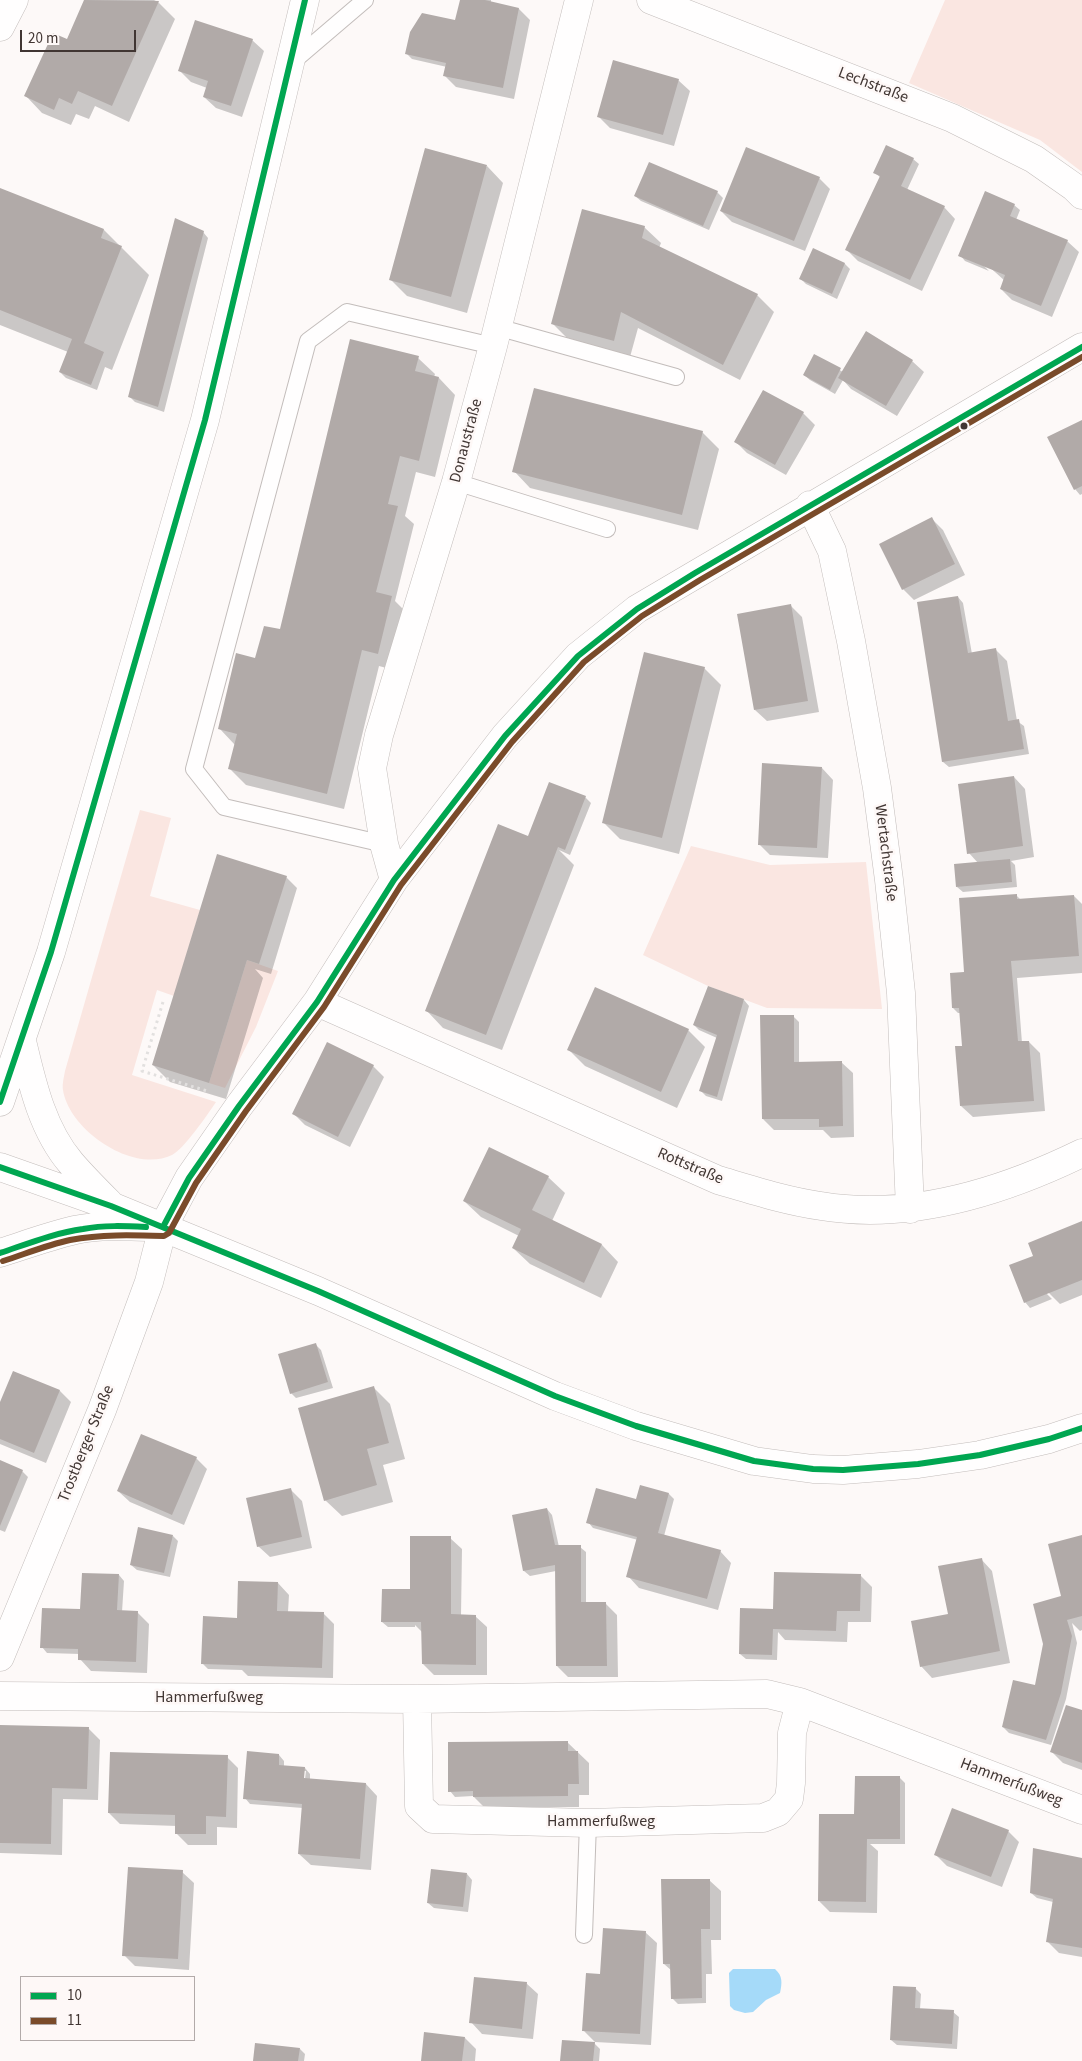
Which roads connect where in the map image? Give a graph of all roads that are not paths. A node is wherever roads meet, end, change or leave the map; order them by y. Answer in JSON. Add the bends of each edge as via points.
{"nodes":[{"id":1,"x":14,"y":0,"type":"edge"},
{"id":2,"x":305,"y":0,"type":"edge"},
{"id":3,"x":365,"y":0,"type":"edge"},
{"id":4,"x":578,"y":0,"type":"edge"},
{"id":5,"x":652,"y":0,"type":"edge"},
{"id":6,"x":0,"y":27,"type":"edge"},
{"id":7,"x":290,"y":64,"type":"junction"},
{"id":8,"x":1082,"y":195,"type":"edge"},
{"id":9,"x":495,"y":336,"type":"junction"},
{"id":10,"x":1082,"y":347,"type":"edge"},
{"id":11,"x":676,"y":377,"type":"dead end"},
{"id":12,"x":456,"y":482,"type":"junction"},
{"id":13,"x":810,"y":505,"type":"junction"},
{"id":14,"x":607,"y":529,"type":"dead end"},
{"id":15,"x":384,"y":844,"type":"junction"},
{"id":16,"x":394,"y":880,"type":"junction"},
{"id":17,"x":318,"y":1002,"type":"junction"},
{"id":18,"x":22,"y":1041,"type":"junction"},
{"id":19,"x":0,"y":1102,"type":"edge"},
{"id":20,"x":1082,"y":1153,"type":"edge"},
{"id":21,"x":0,"y":1167,"type":"edge"},
{"id":22,"x":111,"y":1206,"type":"junction"},
{"id":23,"x":910,"y":1209,"type":"junction"},
{"id":24,"x":163,"y":1227,"type":"junction"},
{"id":25,"x":0,"y":1253,"type":"edge"},
{"id":26,"x":1082,"y":1428,"type":"edge"},
{"id":27,"x":0,"y":1658,"type":"edge"},
{"id":28,"x":0,"y":1696,"type":"edge"},
{"id":29,"x":417,"y":1699,"type":"junction"},
{"id":30,"x":800,"y":1702,"type":"junction"},
{"id":31,"x":1082,"y":1810,"type":"edge"},
{"id":32,"x":588,"y":1824,"type":"junction"},
{"id":33,"x":584,"y":1935,"type":"dead end"}],
"edges":[{"from":1,"to":6,"type":"street"},
{"from":2,"to":7,"type":"street"},
{"from":3,"to":7,"type":"lane"},
{"from":4,"to":9,"type":"street","name":"Donaustraße"},
{"from":5,"to":8,"type":"street","name":"Lechstraße","via":[[952,118],[1034,159]]},
{"from":7,"to":18,"type":"street","via":[[205,420],[51,952]]},
{"from":9,"to":11,"type":"lane"},
{"from":9,"to":12,"type":"street","name":"Donaustraße"},
{"from":9,"to":15,"type":"lane","via":[[347,312],[308,341],[194,769],[224,807]]},
{"from":10,"to":13,"type":"street","name":"Trostberger Straße"},
{"from":12,"to":14,"type":"lane"},
{"from":12,"to":15,"type":"street","name":"Donaustraße","via":[[372,768]]},
{"from":13,"to":16,"type":"street","name":"Trostberger Straße","via":[[637,609],[578,656],[505,736]]},
{"from":13,"to":23,"type":"street","name":"Wertachstraße","via":[[832,551],[877,788],[901,993]]},
{"from":15,"to":16,"type":"street","name":"Donaustraße"},
{"from":16,"to":17,"type":"street","name":"Trostberger Straße"},
{"from":17,"to":23,"type":"street","name":"Rottstraße","via":[[718,1180],[822,1207]]},
{"from":17,"to":24,"type":"street","name":"Trostberger Straße","via":[[189,1178]]},
{"from":18,"to":19,"type":"street"},
{"from":18,"to":22,"type":"street","via":[[45,1121],[70,1162]]},
{"from":20,"to":23,"type":"street","name":"Rottstraße","via":[[995,1188]]},
{"from":21,"to":22,"type":"street"},
{"from":22,"to":24,"type":"street"},
{"from":24,"to":25,"type":"street","via":[[76,1230]]},
{"from":24,"to":26,"type":"street","via":[[555,1396],[636,1426],[754,1460],[843,1470],[918,1464],[980,1455]]},
{"from":24,"to":27,"type":"street","name":"Trostberger Straße","via":[[148,1282],[102,1410]]},
{"from":28,"to":29,"type":"street","name":"Hammerfußweg"},
{"from":29,"to":30,"type":"street","name":"Hammerfußweg","via":[[767,1694]]},
{"from":29,"to":32,"type":"street","name":"Hammerfußweg","via":[[419,1806],[433,1819]]},
{"from":30,"to":31,"type":"street","name":"Hammerfußweg"},
{"from":30,"to":32,"type":"street","name":"Hammerfußweg","via":[[792,1733],[789,1799],[778,1812],[763,1818]]},
{"from":32,"to":33,"type":"lane"}]}
